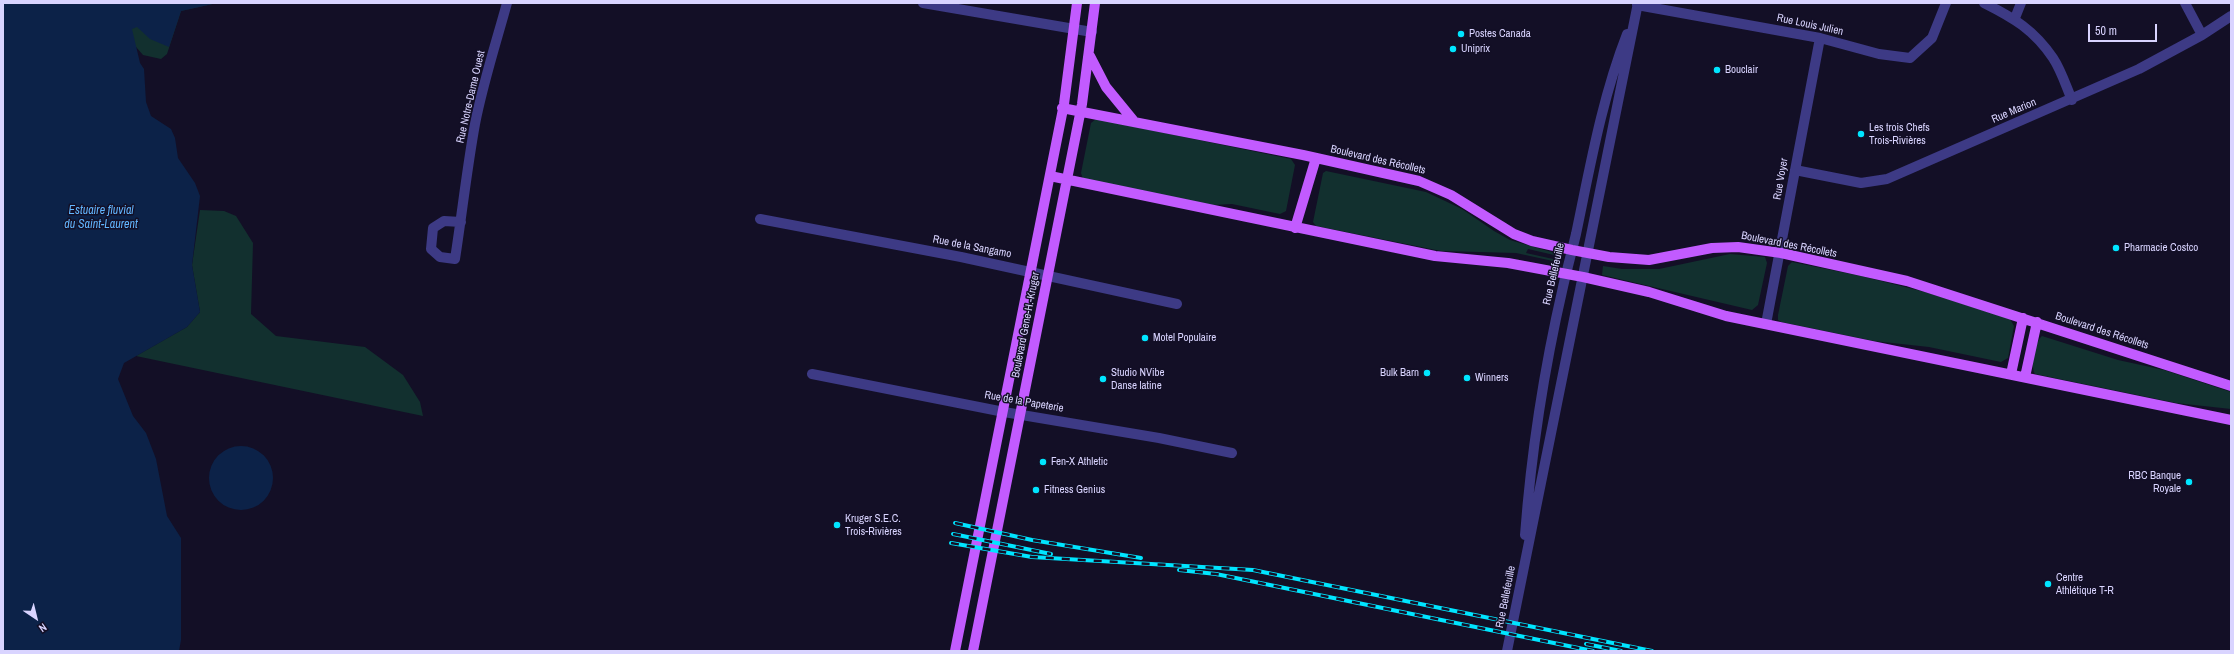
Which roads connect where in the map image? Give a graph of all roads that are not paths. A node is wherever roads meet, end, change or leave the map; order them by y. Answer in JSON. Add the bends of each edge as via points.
{"nodes":[{"id":1,"x":507,"y":3,"type":"edge"},
{"id":2,"x":924,"y":3,"type":"edge"},
{"id":3,"x":1077,"y":3,"type":"edge"},
{"id":4,"x":1095,"y":3,"type":"edge"},
{"id":5,"x":1946,"y":3,"type":"edge"},
{"id":6,"x":1984,"y":3,"type":"edge"},
{"id":7,"x":2021,"y":3,"type":"edge"},
{"id":8,"x":2185,"y":3,"type":"edge"},
{"id":9,"x":1637,"y":8,"type":"edge"},
{"id":10,"x":2231,"y":16,"type":"edge"},
{"id":11,"x":2015,"y":18,"type":"junction"},
{"id":12,"x":1074,"y":29,"type":"junction"},
{"id":13,"x":1092,"y":32,"type":"junction"},
{"id":14,"x":2202,"y":35,"type":"junction"},
{"id":15,"x":1820,"y":38,"type":"junction"},
{"id":16,"x":1090,"y":56,"type":"junction"},
{"id":17,"x":2072,"y":100,"type":"junction"},
{"id":18,"x":1062,"y":108,"type":"junction"},
{"id":19,"x":1080,"y":110,"type":"junction"},
{"id":20,"x":1132,"y":120,"type":"junction"},
{"id":21,"x":1316,"y":158,"type":"junction"},
{"id":22,"x":1794,"y":170,"type":"junction"},
{"id":23,"x":1050,"y":176,"type":"junction"},
{"id":24,"x":1066,"y":180,"type":"junction"},
{"id":25,"x":760,"y":219,"type":"dead end"},
{"id":26,"x":461,"y":222,"type":"junction"},
{"id":27,"x":1295,"y":228,"type":"junction"},
{"id":28,"x":1572,"y":250,"type":"junction"},
{"id":29,"x":1587,"y":253,"type":"junction"},
{"id":30,"x":1781,"y":253,"type":"junction"},
{"id":31,"x":1030,"y":272,"type":"junction"},
{"id":32,"x":1566,"y":274,"type":"junction"},
{"id":33,"x":1047,"y":276,"type":"junction"},
{"id":34,"x":1583,"y":277,"type":"junction"},
{"id":35,"x":1177,"y":304,"type":"dead end"},
{"id":36,"x":2023,"y":318,"type":"junction"},
{"id":37,"x":2037,"y":322,"type":"junction"},
{"id":38,"x":1766,"y":324,"type":"junction"},
{"id":39,"x":812,"y":374,"type":"dead end"},
{"id":40,"x":2011,"y":374,"type":"junction"},
{"id":41,"x":2025,"y":377,"type":"junction"},
{"id":42,"x":2231,"y":386,"type":"edge"},
{"id":43,"x":1004,"y":412,"type":"junction"},
{"id":44,"x":1021,"y":414,"type":"junction"},
{"id":45,"x":2231,"y":420,"type":"edge"},
{"id":46,"x":1232,"y":453,"type":"dead end"},
{"id":47,"x":1528,"y":547,"type":"junction"},
{"id":48,"x":955,"y":651,"type":"edge"},
{"id":49,"x":973,"y":651,"type":"edge"},
{"id":50,"x":1507,"y":651,"type":"edge"}],
"edges":[{"from":1,"to":26,"type":"street","name":"Rue Notre-Dame Ouest","via":[[475,123]]},
{"from":2,"to":12,"type":"street"},
{"from":3,"to":12,"type":"main road","name":"Boulevard Gene-H.-Kruger"},
{"from":4,"to":13,"type":"main road","name":"Boulevard Gene-H.-Kruger"},
{"from":5,"to":15,"type":"street","name":"Rue Louis Julien","via":[[1932,38],[1910,58],[1879,54]]},
{"from":6,"to":11,"type":"street"},
{"from":7,"to":11,"type":"street"},
{"from":8,"to":14,"type":"street"},
{"from":9,"to":15,"type":"street","name":"Rue Louis Julien"},
{"from":9,"to":28,"type":"street","name":"Rue Bellefeuille","via":[[1618,56],[1601,119]]},
{"from":9,"to":29,"type":"street","name":"Rue Bellefeuille"},
{"from":10,"to":14,"type":"street","name":"Rue Marion"},
{"from":11,"to":17,"type":"street","via":[[2034,35],[2054,59]]},
{"from":12,"to":13,"type":"street"},
{"from":12,"to":18,"type":"main road","name":"Boulevard Gene-H.-Kruger"},
{"from":13,"to":16,"type":"main road","name":"Boulevard Gene-H.-Kruger"},
{"from":14,"to":17,"type":"street","name":"Rue Marion","via":[[2139,69]]},
{"from":15,"to":22,"type":"street","name":"Rue Voyer"},
{"from":16,"to":19,"type":"main road","name":"Boulevard Gene-H.-Kruger"},
{"from":16,"to":20,"type":"main road","via":[[1106,87]]},
{"from":17,"to":22,"type":"street","name":"Rue Marion","via":[[1887,179],[1861,183]]},
{"from":18,"to":19,"type":"main road","name":"Boulevard des Récollets"},
{"from":18,"to":23,"type":"main road","name":"Boulevard Gene-H.-Kruger"},
{"from":19,"to":20,"type":"main road","name":"Boulevard des Récollets"},
{"from":19,"to":24,"type":"main road","name":"Boulevard Gene-H.-Kruger"},
{"from":20,"to":21,"type":"main road","name":"Boulevard des Récollets"},
{"from":21,"to":27,"type":"main road"},
{"from":21,"to":28,"type":"main road","name":"Boulevard des Récollets","via":[[1425,183],[1451,195],[1514,234]]},
{"from":22,"to":30,"type":"street","name":"Rue Voyer"},
{"from":23,"to":24,"type":"main road"},
{"from":23,"to":31,"type":"main road","name":"Boulevard Gene-H.-Kruger"},
{"from":24,"to":27,"type":"main road"},
{"from":24,"to":33,"type":"main road","name":"Boulevard Gene-H.-Kruger"},
{"from":25,"to":31,"type":"street","name":"Rue de la Sangamo"},
{"from":26,"to":26,"type":"street","name":"Rue Notre-Dame Ouest","via":[[444,221],[433,228],[431,249],[440,257],[455,259]]},
{"from":27,"to":32,"type":"main road","via":[[1440,257],[1508,263]]},
{"from":28,"to":29,"type":"main road","name":"Boulevard des Récollets"},
{"from":28,"to":32,"type":"street","name":"Rue Bellefeuille"},
{"from":29,"to":30,"type":"main road","name":"Boulevard des Récollets","via":[[1649,260],[1706,248],[1730,246]]},
{"from":29,"to":34,"type":"street","name":"Rue Bellefeuille"},
{"from":30,"to":36,"type":"main road","name":"Boulevard des Récollets","via":[[1907,281]]},
{"from":30,"to":38,"type":"street","name":"Rue Voyer"},
{"from":31,"to":33,"type":"street","name":"Rue de la Sangamo"},
{"from":31,"to":43,"type":"main road","name":"Boulevard Gene-H.-Kruger"},
{"from":32,"to":34,"type":"main road"},
{"from":32,"to":47,"type":"street","name":"Rue Bellefeuille","via":[[1546,372],[1527,513],[1525,535]]},
{"from":33,"to":35,"type":"street","name":"Rue de la Sangamo"},
{"from":33,"to":44,"type":"main road","name":"Boulevard Gene-H.-Kruger"},
{"from":34,"to":38,"type":"main road","via":[[1649,292],[1715,313]]},
{"from":34,"to":47,"type":"street","name":"Rue Bellefeuille"},
{"from":36,"to":37,"type":"main road","name":"Boulevard des Récollets"},
{"from":36,"to":40,"type":"main road"},
{"from":37,"to":41,"type":"main road"},
{"from":37,"to":42,"type":"main road","name":"Boulevard des Récollets"},
{"from":38,"to":40,"type":"main road"},
{"from":39,"to":43,"type":"street","name":"Rue de la Papeterie"},
{"from":40,"to":41,"type":"main road"},
{"from":41,"to":45,"type":"main road"},
{"from":43,"to":44,"type":"street","name":"Rue de la Papeterie"},
{"from":43,"to":48,"type":"main road","name":"Boulevard Gene-H.-Kruger"},
{"from":44,"to":46,"type":"street","name":"Rue de la Papeterie"},
{"from":44,"to":49,"type":"main road","name":"Boulevard Gene-H.-Kruger"},
{"from":47,"to":50,"type":"street","name":"Rue Bellefeuille"}]}
